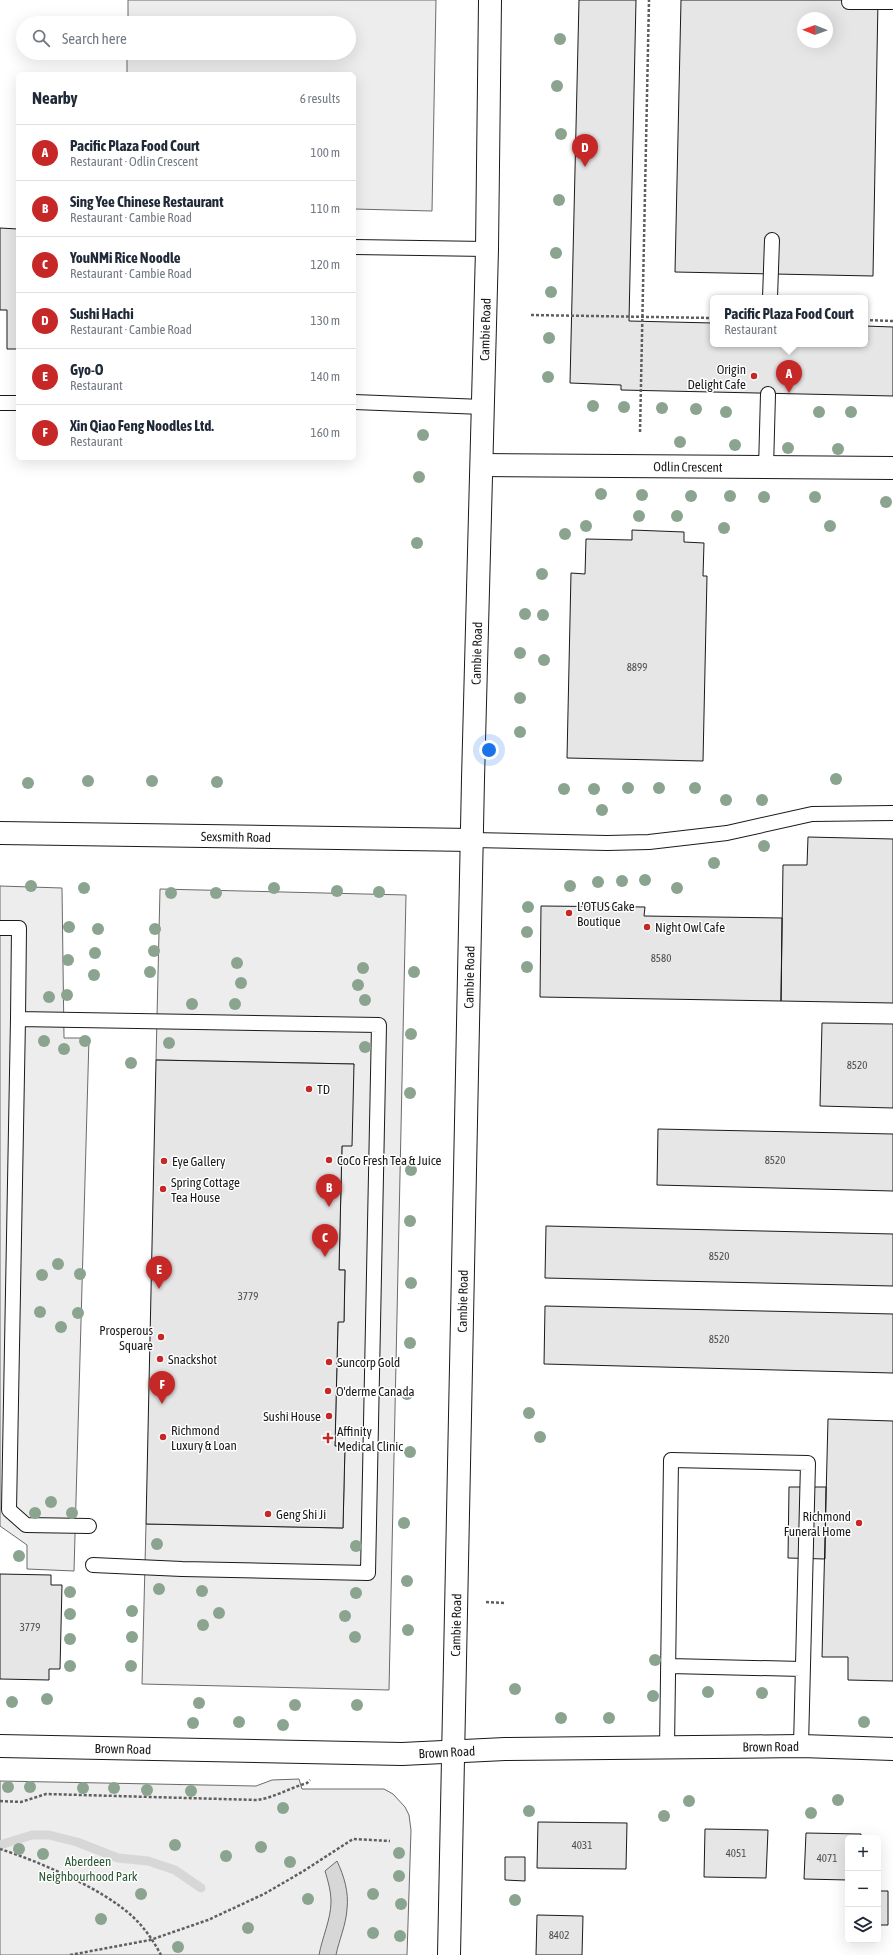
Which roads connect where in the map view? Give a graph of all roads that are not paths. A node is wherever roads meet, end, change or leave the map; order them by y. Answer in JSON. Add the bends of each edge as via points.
{"nodes":[{"id":1,"x":490,"y":0,"type":"edge"},
{"id":2,"x":849,"y":2,"type":"dead end"},
{"id":3,"x":893,"y":2,"type":"edge"},
{"id":4,"x":772,"y":240,"type":"dead end"},
{"id":5,"x":356,"y":247,"type":"edge"},
{"id":6,"x":487,"y":249,"type":"junction"},
{"id":7,"x":770,"y":295,"type":"edge"},
{"id":8,"x":768,"y":394,"type":"dead end"},
{"id":9,"x":356,"y":402,"type":"edge"},
{"id":10,"x":0,"y":403,"type":"edge"},
{"id":11,"x":16,"y":403,"type":"edge"},
{"id":12,"x":483,"y":406,"type":"junction"},
{"id":13,"x":482,"y":465,"type":"junction"},
{"id":14,"x":766,"y":468,"type":"junction"},
{"id":15,"x":893,"y":468,"type":"edge"},
{"id":16,"x":893,"y":813,"type":"edge"},
{"id":17,"x":0,"y":833,"type":"edge"},
{"id":18,"x":472,"y":840,"type":"junction"},
{"id":19,"x":0,"y":928,"type":"edge"},
{"id":20,"x":18,"y":1019,"type":"junction"},
{"id":21,"x":89,"y":1526,"type":"dead end"},
{"id":22,"x":93,"y":1565,"type":"dead end"},
{"id":23,"x":669,"y":1666,"type":"junction"},
{"id":24,"x":802,"y":1668,"type":"junction"},
{"id":25,"x":0,"y":1746,"type":"edge"},
{"id":26,"x":801,"y":1746,"type":"junction"},
{"id":27,"x":668,"y":1748,"type":"junction"},
{"id":28,"x":893,"y":1749,"type":"edge"},
{"id":29,"x":453,"y":1752,"type":"junction"},
{"id":30,"x":449,"y":1955,"type":"edge"}],
"edges":[{"from":1,"to":6,"type":"main road","name":"Cambie Road"},
{"from":2,"to":3,"type":"lane"},
{"from":4,"to":7,"type":"lane"},
{"from":5,"to":6,"type":"lane"},
{"from":6,"to":12,"type":"main road","name":"Cambie Road"},
{"from":8,"to":14,"type":"lane"},
{"from":9,"to":12,"type":"lane"},
{"from":10,"to":11,"type":"lane"},
{"from":12,"to":13,"type":"main road","name":"Cambie Road"},
{"from":13,"to":14,"type":"main road","name":"Odlin Crescent"},
{"from":13,"to":18,"type":"main road","name":"Cambie Road"},
{"from":14,"to":15,"type":"main road","name":"Odlin Crescent"},
{"from":16,"to":18,"type":"lane","via":[[812,814],[727,833],[649,842]]},
{"from":17,"to":18,"type":"main road","name":"Sexsmith Road"},
{"from":18,"to":29,"type":"main road","name":"Cambie Road"},
{"from":19,"to":20,"type":"lane","via":[[20,928]]},
{"from":20,"to":21,"type":"lane","via":[[9,1510],[26,1525]]},
{"from":20,"to":22,"type":"lane","via":[[379,1025],[368,1573]]},
{"from":23,"to":24,"type":"lane"},
{"from":23,"to":24,"type":"lane","via":[[672,1460],[679,1460],[808,1463]]},
{"from":23,"to":27,"type":"lane"},
{"from":24,"to":26,"type":"lane"},
{"from":25,"to":29,"type":"main road","name":"Brown Road","via":[[327,1754]]},
{"from":26,"to":27,"type":"main road","name":"Brown Road"},
{"from":26,"to":28,"type":"main road","name":"Brown Road"},
{"from":27,"to":29,"type":"main road","name":"Brown Road","via":[[505,1749]]},
{"from":29,"to":30,"type":"main road","name":"Cambie Road"}]}
